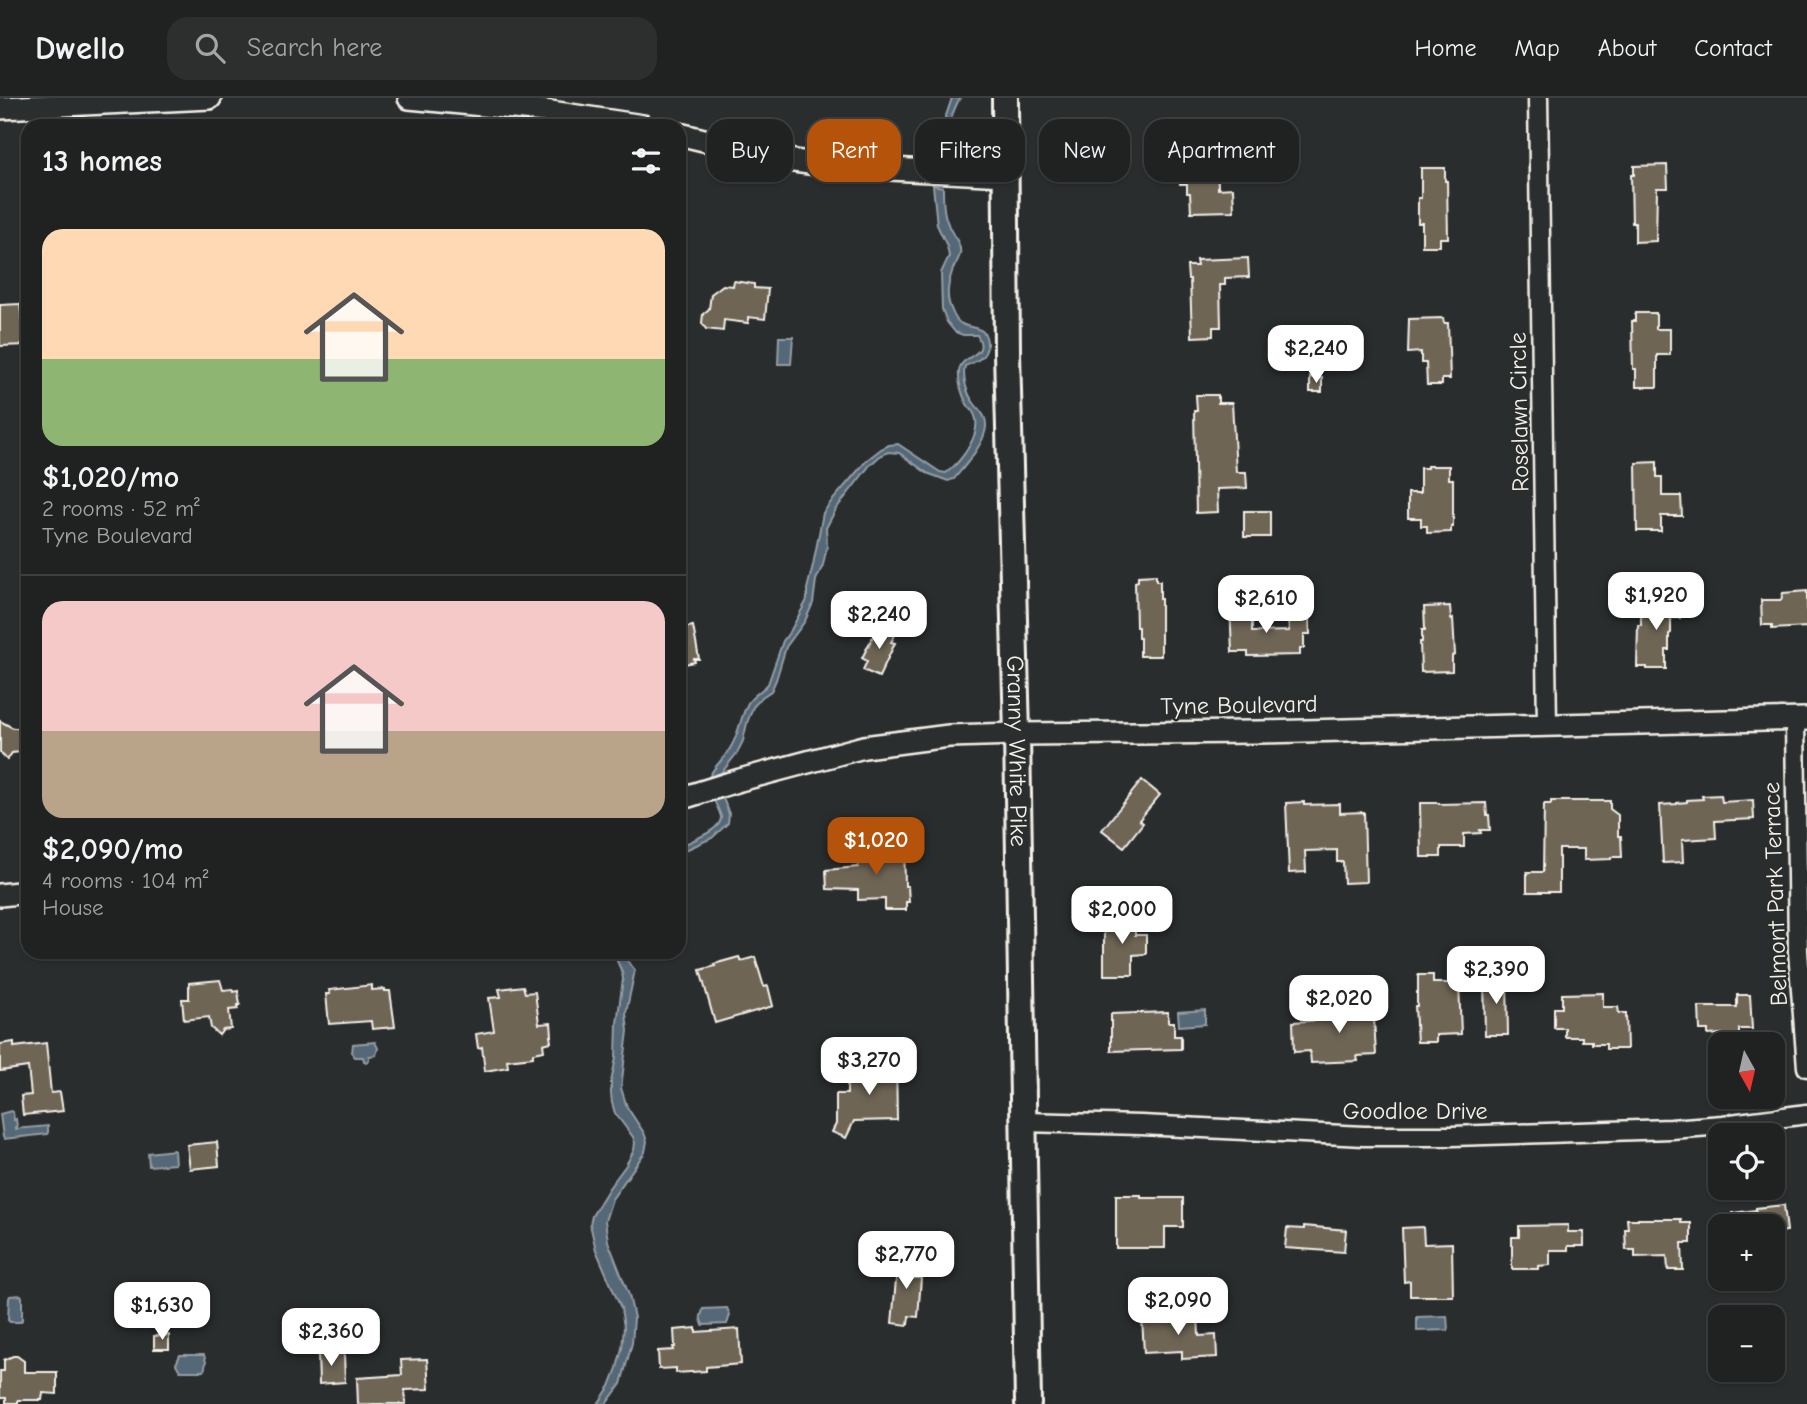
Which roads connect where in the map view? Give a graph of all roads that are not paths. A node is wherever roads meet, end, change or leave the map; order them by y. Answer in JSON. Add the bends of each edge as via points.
{"nodes":[{"id":1,"x":210,"y":98,"type":"edge"},
{"id":2,"x":409,"y":98,"type":"edge"},
{"id":3,"x":1004,"y":98,"type":"edge"},
{"id":4,"x":1538,"y":98,"type":"edge"},
{"id":5,"x":0,"y":108,"type":"edge"},
{"id":6,"x":597,"y":119,"type":"edge"},
{"id":7,"x":1004,"y":119,"type":"edge"},
{"id":8,"x":686,"y":136,"type":"edge"},
{"id":9,"x":915,"y":170,"type":"edge"},
{"id":10,"x":1005,"y":182,"type":"edge"},
{"id":11,"x":1801,"y":720,"type":"edge"},
{"id":12,"x":1548,"y":725,"type":"junction"},
{"id":13,"x":1017,"y":734,"type":"junction"},
{"id":14,"x":686,"y":797,"type":"edge"},
{"id":15,"x":21,"y":893,"type":"edge"},
{"id":16,"x":0,"y":895,"type":"edge"},
{"id":17,"x":1807,"y":1068,"type":"edge"},
{"id":18,"x":1807,"y":1114,"type":"edge"},
{"id":19,"x":1023,"y":1122,"type":"junction"},
{"id":20,"x":1028,"y":1404,"type":"edge"}],
"edges":[{"from":1,"to":5,"type":"street"},
{"from":2,"to":6,"type":"street"},
{"from":3,"to":7,"type":"main road","name":"Granny White Pike"},
{"from":4,"to":12,"type":"street","name":"Roselawn Circle"},
{"from":8,"to":9,"type":"street","via":[[786,160]]},
{"from":10,"to":13,"type":"main road","name":"Granny White Pike"},
{"from":11,"to":12,"type":"street","name":"Tyne Boulevard"},
{"from":11,"to":17,"type":"street","name":"Belmont Park Terrace","via":[[1798,951]]},
{"from":12,"to":13,"type":"street","name":"Tyne Boulevard"},
{"from":13,"to":14,"type":"street","name":"Tyne Boulevard","via":[[949,736],[864,747]]},
{"from":13,"to":19,"type":"main road","name":"Granny White Pike"},
{"from":15,"to":16,"type":"street"},
{"from":18,"to":19,"type":"street","name":"Goodloe Drive","via":[[1671,1129],[1452,1136]]},
{"from":19,"to":20,"type":"main road","name":"Granny White Pike"}]}
